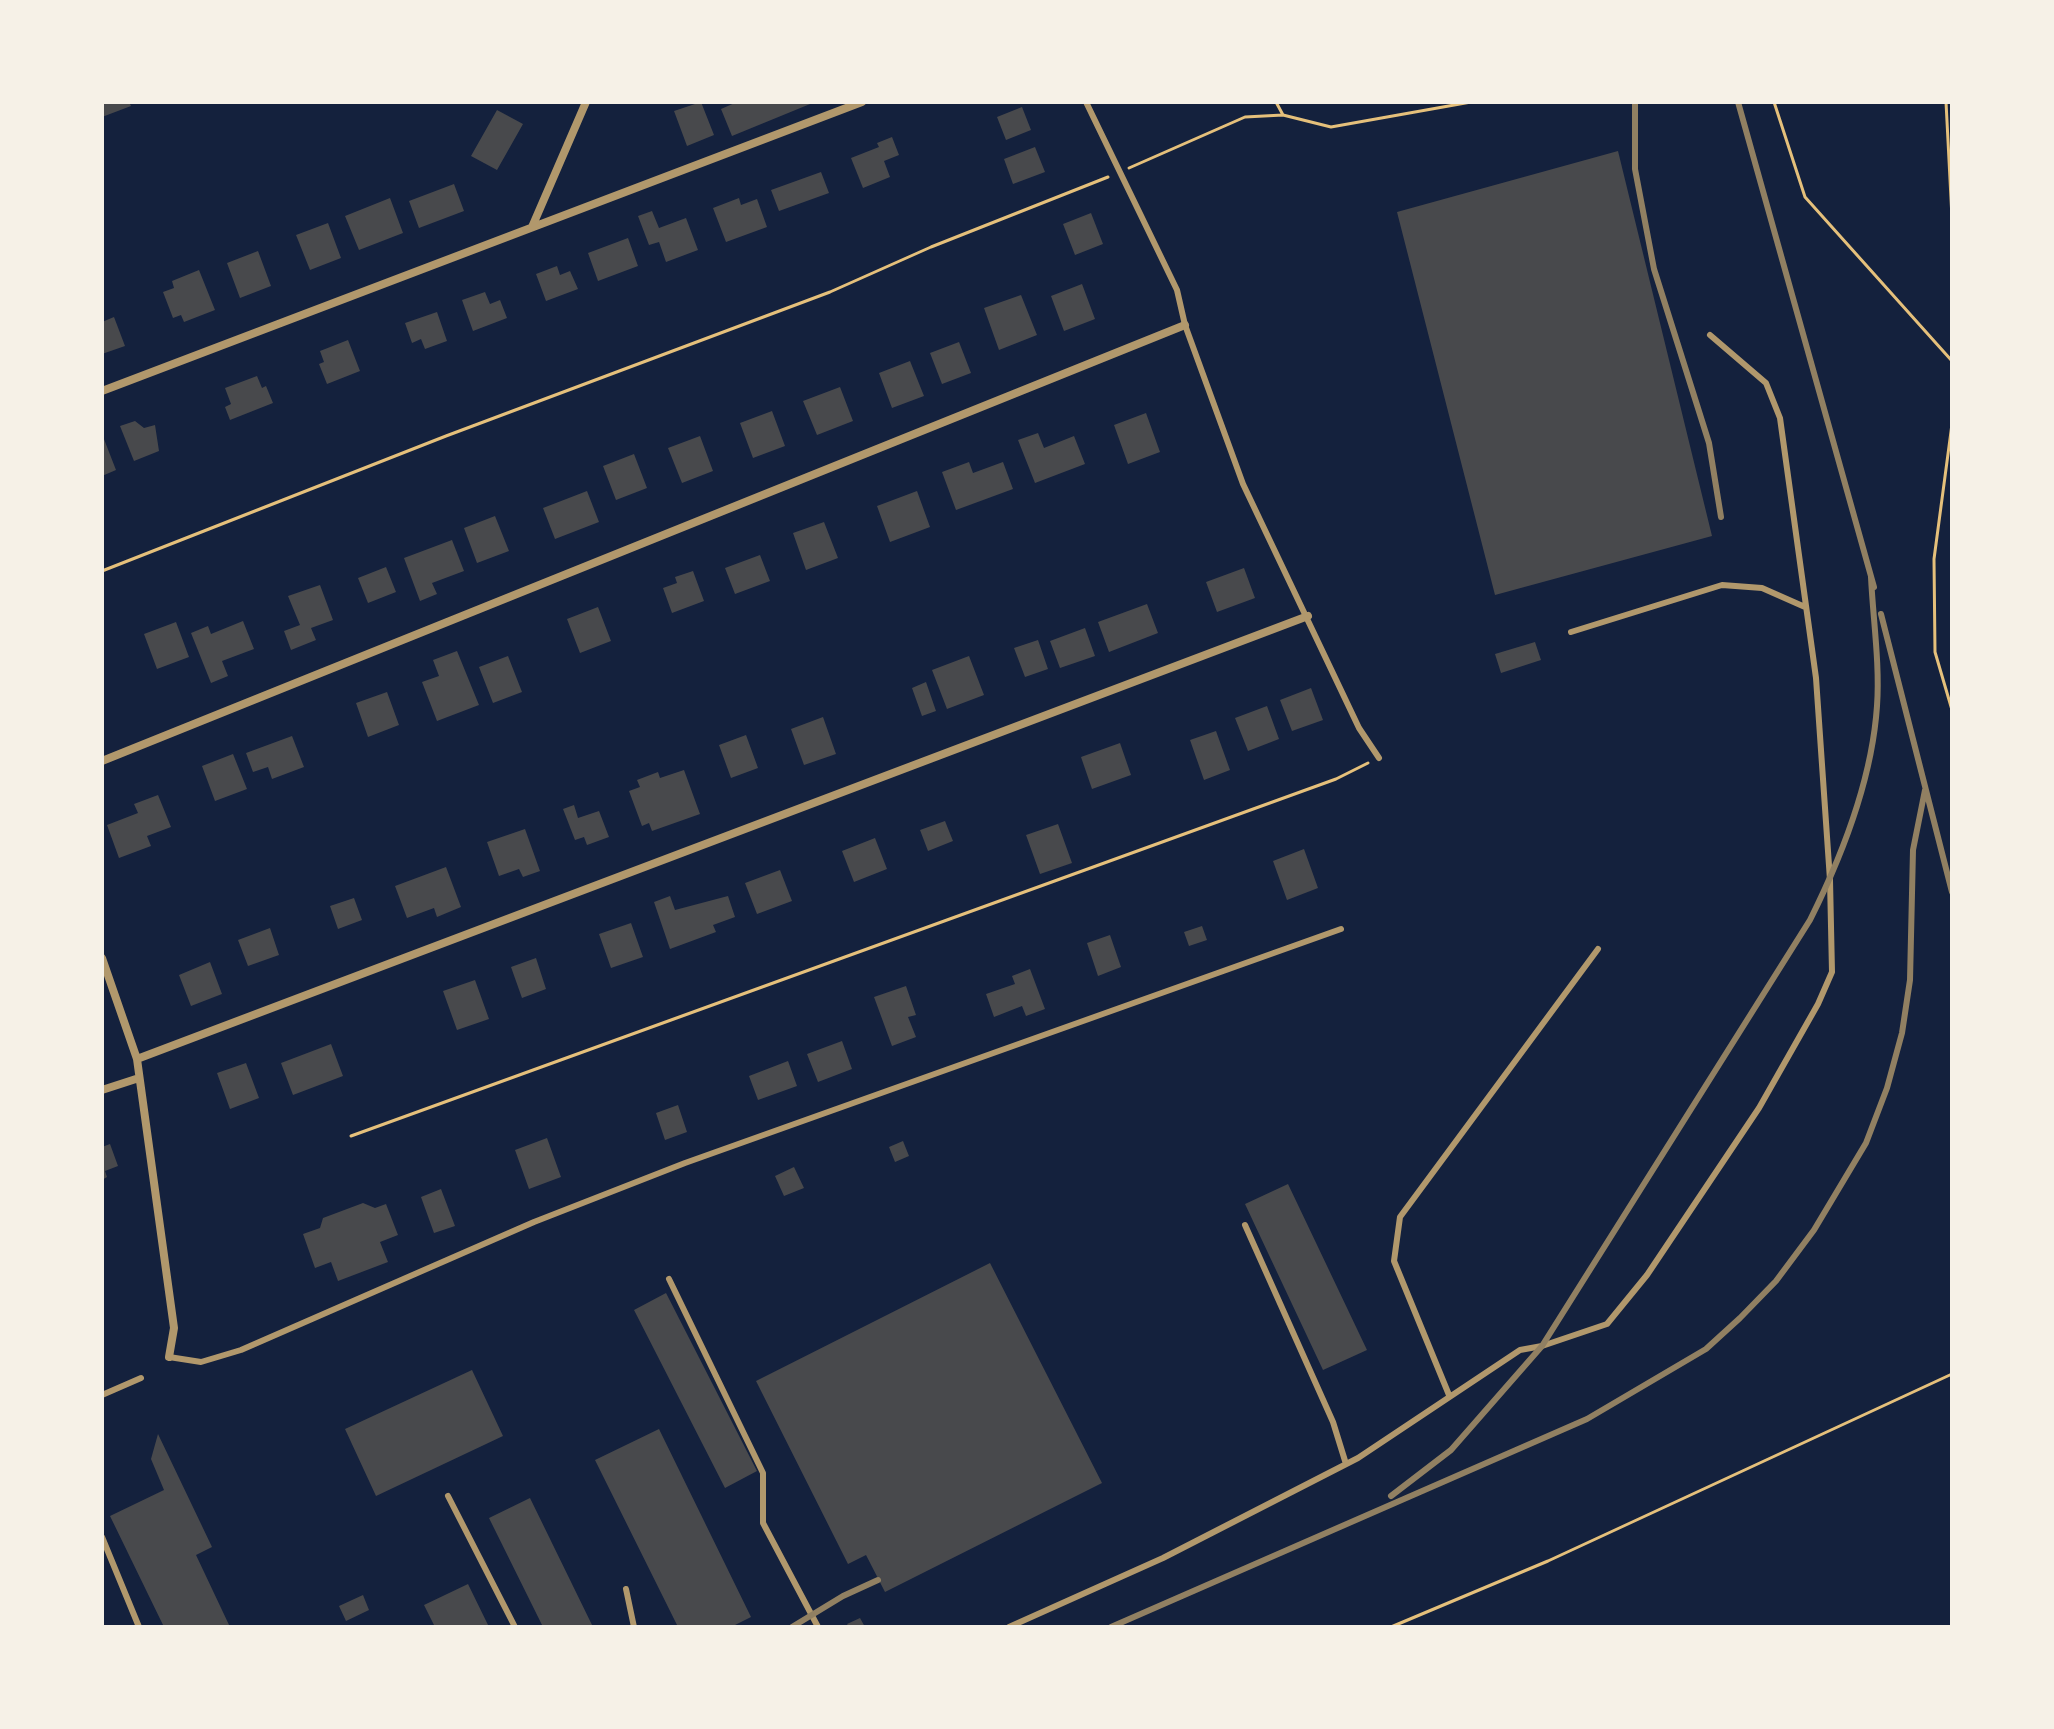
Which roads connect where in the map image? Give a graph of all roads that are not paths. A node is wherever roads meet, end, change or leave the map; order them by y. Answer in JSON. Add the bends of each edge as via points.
{"nodes":[{"id":1,"x":586,"y":102,"type":"edge"},
{"id":2,"x":862,"y":102,"type":"edge"},
{"id":3,"x":1086,"y":102,"type":"edge"},
{"id":4,"x":532,"y":227,"type":"junction"},
{"id":5,"x":1185,"y":325,"type":"junction"},
{"id":6,"x":1710,"y":335,"type":"dead end"},
{"id":7,"x":102,"y":391,"type":"edge"},
{"id":8,"x":1805,"y":607,"type":"junction"},
{"id":9,"x":1308,"y":616,"type":"junction"},
{"id":10,"x":1571,"y":632,"type":"dead end"},
{"id":11,"x":1379,"y":758,"type":"road end"},
{"id":12,"x":102,"y":761,"type":"edge"},
{"id":13,"x":1341,"y":929,"type":"dead end"},
{"id":14,"x":1598,"y":949,"type":"dead end"},
{"id":15,"x":102,"y":958,"type":"edge"},
{"id":16,"x":137,"y":1059,"type":"junction"},
{"id":17,"x":139,"y":1078,"type":"junction"},
{"id":18,"x":102,"y":1090,"type":"edge"},
{"id":19,"x":1245,"y":1225,"type":"dead end"},
{"id":20,"x":669,"y":1279,"type":"dead end"},
{"id":21,"x":169,"y":1357,"type":"joint"},
{"id":22,"x":141,"y":1378,"type":"dead end"},
{"id":23,"x":102,"y":1395,"type":"edge"},
{"id":24,"x":1449,"y":1395,"type":"junction"},
{"id":25,"x":1346,"y":1464,"type":"junction"},
{"id":26,"x":448,"y":1496,"type":"dead end"},
{"id":27,"x":102,"y":1537,"type":"edge"},
{"id":28,"x":626,"y":1589,"type":"dead end"},
{"id":29,"x":139,"y":1627,"type":"edge"},
{"id":30,"x":515,"y":1627,"type":"edge"},
{"id":31,"x":634,"y":1627,"type":"edge"},
{"id":32,"x":818,"y":1627,"type":"edge"},
{"id":33,"x":1009,"y":1627,"type":"edge"}],
"edges":[{"from":1,"to":4,"type":"street"},
{"from":2,"to":4,"type":"street"},
{"from":3,"to":5,"type":"lane","via":[[1177,290]]},
{"from":4,"to":7,"type":"street"},
{"from":5,"to":9,"type":"lane","via":[[1243,484]]},
{"from":5,"to":12,"type":"street"},
{"from":6,"to":8,"type":"lane","via":[[1766,383],[1780,418]]},
{"from":8,"to":10,"type":"lane","via":[[1762,588],[1722,585]]},
{"from":8,"to":24,"type":"lane","via":[[1816,678],[1830,880],[1832,972],[1818,1004],[1759,1108],[1647,1275],[1607,1324],[1520,1350]]},
{"from":9,"to":11,"type":"lane","via":[[1359,728]]},
{"from":9,"to":16,"type":"street"},
{"from":13,"to":21,"type":"lane","via":[[685,1163],[534,1222],[241,1350],[201,1362]]},
{"from":14,"to":24,"type":"lane","via":[[1400,1217],[1394,1261]]},
{"from":15,"to":16,"type":"street"},
{"from":16,"to":17,"type":"street"},
{"from":17,"to":18,"type":"street"},
{"from":17,"to":21,"type":"street","via":[[174,1328]]},
{"from":19,"to":25,"type":"lane","via":[[1333,1422]]},
{"from":20,"to":32,"type":"lane","via":[[763,1473],[763,1523]]},
{"from":22,"to":23,"type":"lane"},
{"from":24,"to":25,"type":"lane"},
{"from":25,"to":33,"type":"lane","via":[[1163,1558]]},
{"from":26,"to":30,"type":"lane"},
{"from":27,"to":29,"type":"lane"},
{"from":28,"to":31,"type":"lane"}]}
